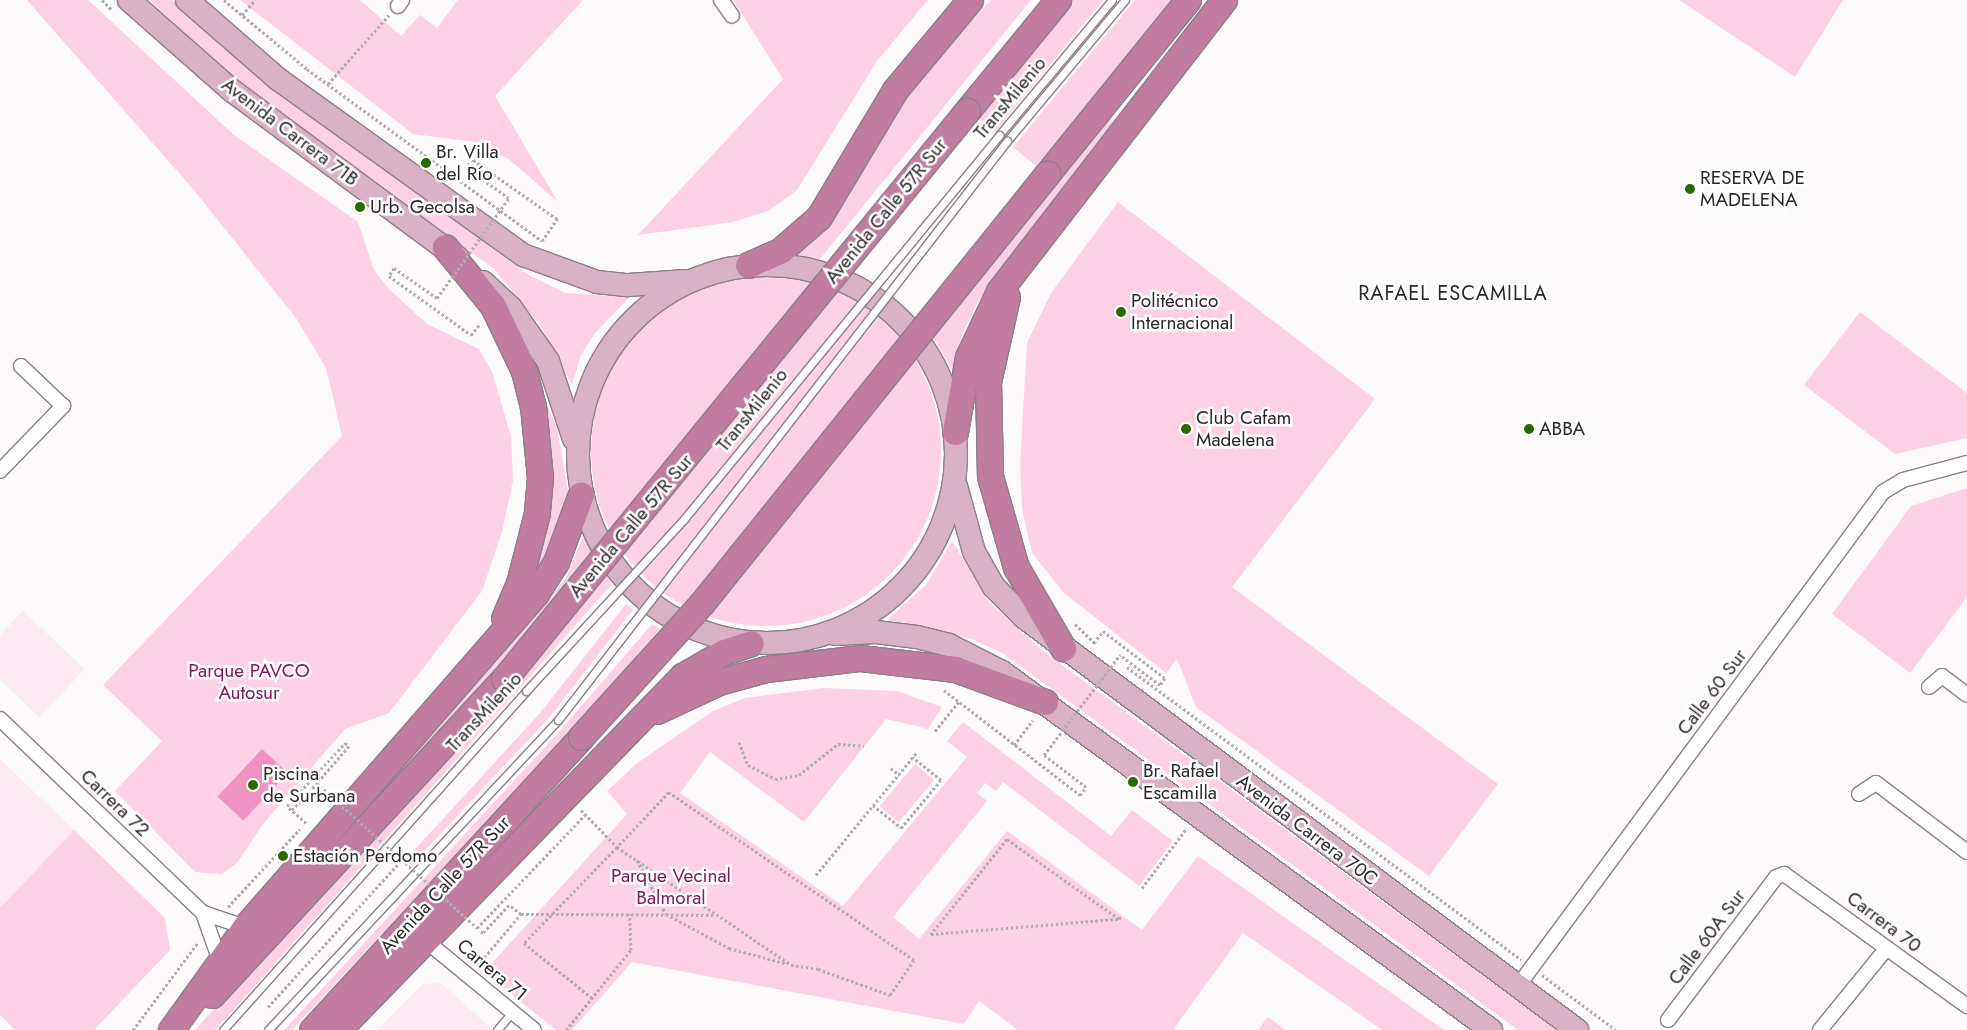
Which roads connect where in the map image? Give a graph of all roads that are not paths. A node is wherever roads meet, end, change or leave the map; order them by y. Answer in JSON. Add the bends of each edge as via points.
{"nodes":[{"id":1,"x":129,"y":0,"type":"edge"},
{"id":2,"x":187,"y":0,"type":"edge"},
{"id":3,"x":721,"y":0,"type":"edge"},
{"id":4,"x":970,"y":0,"type":"edge"},
{"id":5,"x":1058,"y":0,"type":"edge"},
{"id":6,"x":1112,"y":0,"type":"edge"},
{"id":7,"x":1125,"y":0,"type":"edge"},
{"id":8,"x":1188,"y":0,"type":"edge"},
{"id":9,"x":1224,"y":0,"type":"edge"},
{"id":10,"x":732,"y":16,"type":"dead end"},
{"id":11,"x":445,"y":247,"type":"junction"},
{"id":12,"x":1021,"y":261,"type":"junction"},
{"id":13,"x":748,"y":265,"type":"junction"},
{"id":14,"x":692,"y":280,"type":"junction"},
{"id":15,"x":20,"y":366,"type":"dead end"},
{"id":16,"x":955,"y":432,"type":"junction"},
{"id":17,"x":577,"y":457,"type":"junction"},
{"id":18,"x":1967,"y":463,"type":"edge"},
{"id":19,"x":0,"y":472,"type":"edge"},
{"id":20,"x":955,"y":475,"type":"junction"},
{"id":21,"x":581,"y":494,"type":"junction"},
{"id":22,"x":822,"y":634,"type":"junction"},
{"id":23,"x":751,"y":643,"type":"junction"},
{"id":24,"x":486,"y":648,"type":"junction"},
{"id":25,"x":1063,"y":648,"type":"junction"},
{"id":26,"x":1929,"y":687,"type":"dead end"},
{"id":27,"x":1967,"y":695,"type":"edge"},
{"id":28,"x":1039,"y":710,"type":"junction"},
{"id":29,"x":0,"y":720,"type":"edge"},
{"id":30,"x":633,"y":724,"type":"junction"},
{"id":31,"x":1859,"y":794,"type":"dead end"},
{"id":32,"x":1967,"y":852,"type":"edge"},
{"id":33,"x":1776,"y":877,"type":"joint"},
{"id":34,"x":204,"y":913,"type":"junction"},
{"id":35,"x":245,"y":927,"type":"junction"},
{"id":36,"x":425,"y":940,"type":"junction"},
{"id":37,"x":1886,"y":948,"type":"junction"},
{"id":38,"x":220,"y":961,"type":"junction"},
{"id":39,"x":1518,"y":986,"type":"junction"},
{"id":40,"x":1967,"y":1006,"type":"edge"},
{"id":41,"x":512,"y":1012,"type":"junction"},
{"id":42,"x":1668,"y":1020,"type":"dead end"},
{"id":43,"x":171,"y":1030,"type":"edge"},
{"id":44,"x":180,"y":1030,"type":"edge"},
{"id":45,"x":223,"y":1030,"type":"edge"},
{"id":46,"x":268,"y":1030,"type":"edge"},
{"id":47,"x":312,"y":1030,"type":"edge"},
{"id":48,"x":338,"y":1030,"type":"edge"},
{"id":49,"x":497,"y":1030,"type":"edge"},
{"id":50,"x":534,"y":1030,"type":"edge"},
{"id":51,"x":1491,"y":1030,"type":"edge"},
{"id":52,"x":1577,"y":1030,"type":"edge"},
{"id":53,"x":1820,"y":1030,"type":"edge"}],
"edges":[{"from":1,"to":11,"type":"main road","name":"Avenida Carrera 71B","via":[[232,90]]},
{"from":2,"to":14,"type":"main road","name":"Avenida Carrera 71B","via":[[278,79],[523,255],[598,282],[628,285]]},
{"from":3,"to":10,"type":"street"},
{"from":4,"to":13,"type":"highway","via":[[895,90],[819,217],[782,250]]},
{"from":5,"to":44,"type":"highway","name":"Avenida Calle 57R Sur","bridge":true,"via":[[504,679]]},
{"from":6,"to":45,"type":"lane","name":"TransMilenio","bridge":true,"via":[[684,519]]},
{"from":7,"to":46,"type":"lane","name":"TransMilenio","bridge":true,"via":[[1008,142],[558,720]]},
{"from":8,"to":47,"type":"highway","name":"Avenida Calle 57R Sur","bridge":true,"via":[[702,603]]},
{"from":9,"to":12,"type":"highway"},
{"from":11,"to":17,"type":"main road","name":"Avenida Carrera 71B","via":[[511,308],[548,361],[570,420]]},
{"from":11,"to":24,"type":"highway","via":[[471,275],[510,338],[526,380],[538,441],[539,486],[530,549],[516,591]]},
{"from":12,"to":16,"type":"highway","via":[[977,332],[962,381]]},
{"from":12,"to":25,"type":"highway","via":[[993,351],[986,413],[990,468],[1016,567]]},
{"from":13,"to":14,"type":"main road"},
{"from":13,"to":16,"type":"main road","via":[[785,265],[821,272],[855,286],[886,306],[912,332],[933,362]]},
{"from":14,"to":17,"type":"main road","via":[[653,303],[616,341],[597,371],[582,413]]},
{"from":15,"to":19,"type":"street","via":[[63,406]]},
{"from":16,"to":20,"type":"main road"},
{"from":17,"to":21,"type":"main road"},
{"from":18,"to":39,"type":"street","name":"Calle 60 Sur","via":[[1903,480],[1883,492]]},
{"from":20,"to":22,"type":"main road","via":[[938,535],[922,562],[878,606]]},
{"from":20,"to":25,"type":"main road","name":"Avenida Carrera 70C","via":[[966,530],[994,587]]},
{"from":21,"to":23,"type":"main road","via":[[597,539],[624,579],[646,599],[661,611],[704,633]]},
{"from":21,"to":24,"type":"highway","via":[[556,562],[536,593]]},
{"from":22,"to":23,"type":"main road"},
{"from":22,"to":28,"type":"main road","via":[[876,632],[950,645]]},
{"from":23,"to":30,"type":"highway","via":[[697,665]]},
{"from":24,"to":35,"type":"highway"},
{"from":25,"to":39,"type":"main road","name":"Avenida Carrera 70C"},
{"from":26,"to":27,"type":"street","via":[[1942,676]]},
{"from":28,"to":30,"type":"highway","via":[[955,669],[908,661],[841,659],[766,669],[719,682]]},
{"from":28,"to":51,"type":"main road"},
{"from":29,"to":34,"type":"street","name":"Carrera 72"},
{"from":30,"to":36,"type":"highway"},
{"from":31,"to":32,"type":"street","via":[[1876,783]]},
{"from":33,"to":37,"type":"street","name":"Carrera 70","via":[[1793,877]]},
{"from":33,"to":42,"type":"street","name":"Calle 60A Sur"},
{"from":34,"to":35,"type":"street","name":"Carrera 72"},
{"from":34,"to":38,"type":"street","name":"Carrera 72"},
{"from":35,"to":38,"type":"highway"},
{"from":36,"to":41,"type":"street","name":"Carrera 71"},
{"from":36,"to":48,"type":"highway"},
{"from":37,"to":40,"type":"street","name":"Carrera 70"},
{"from":37,"to":53,"type":"street"},
{"from":38,"to":43,"type":"highway"},
{"from":39,"to":52,"type":"main road","name":"Avenida Carrera 70C"},
{"from":41,"to":49,"type":"lane"},
{"from":41,"to":50,"type":"street","name":"Carrera 71"}]}
